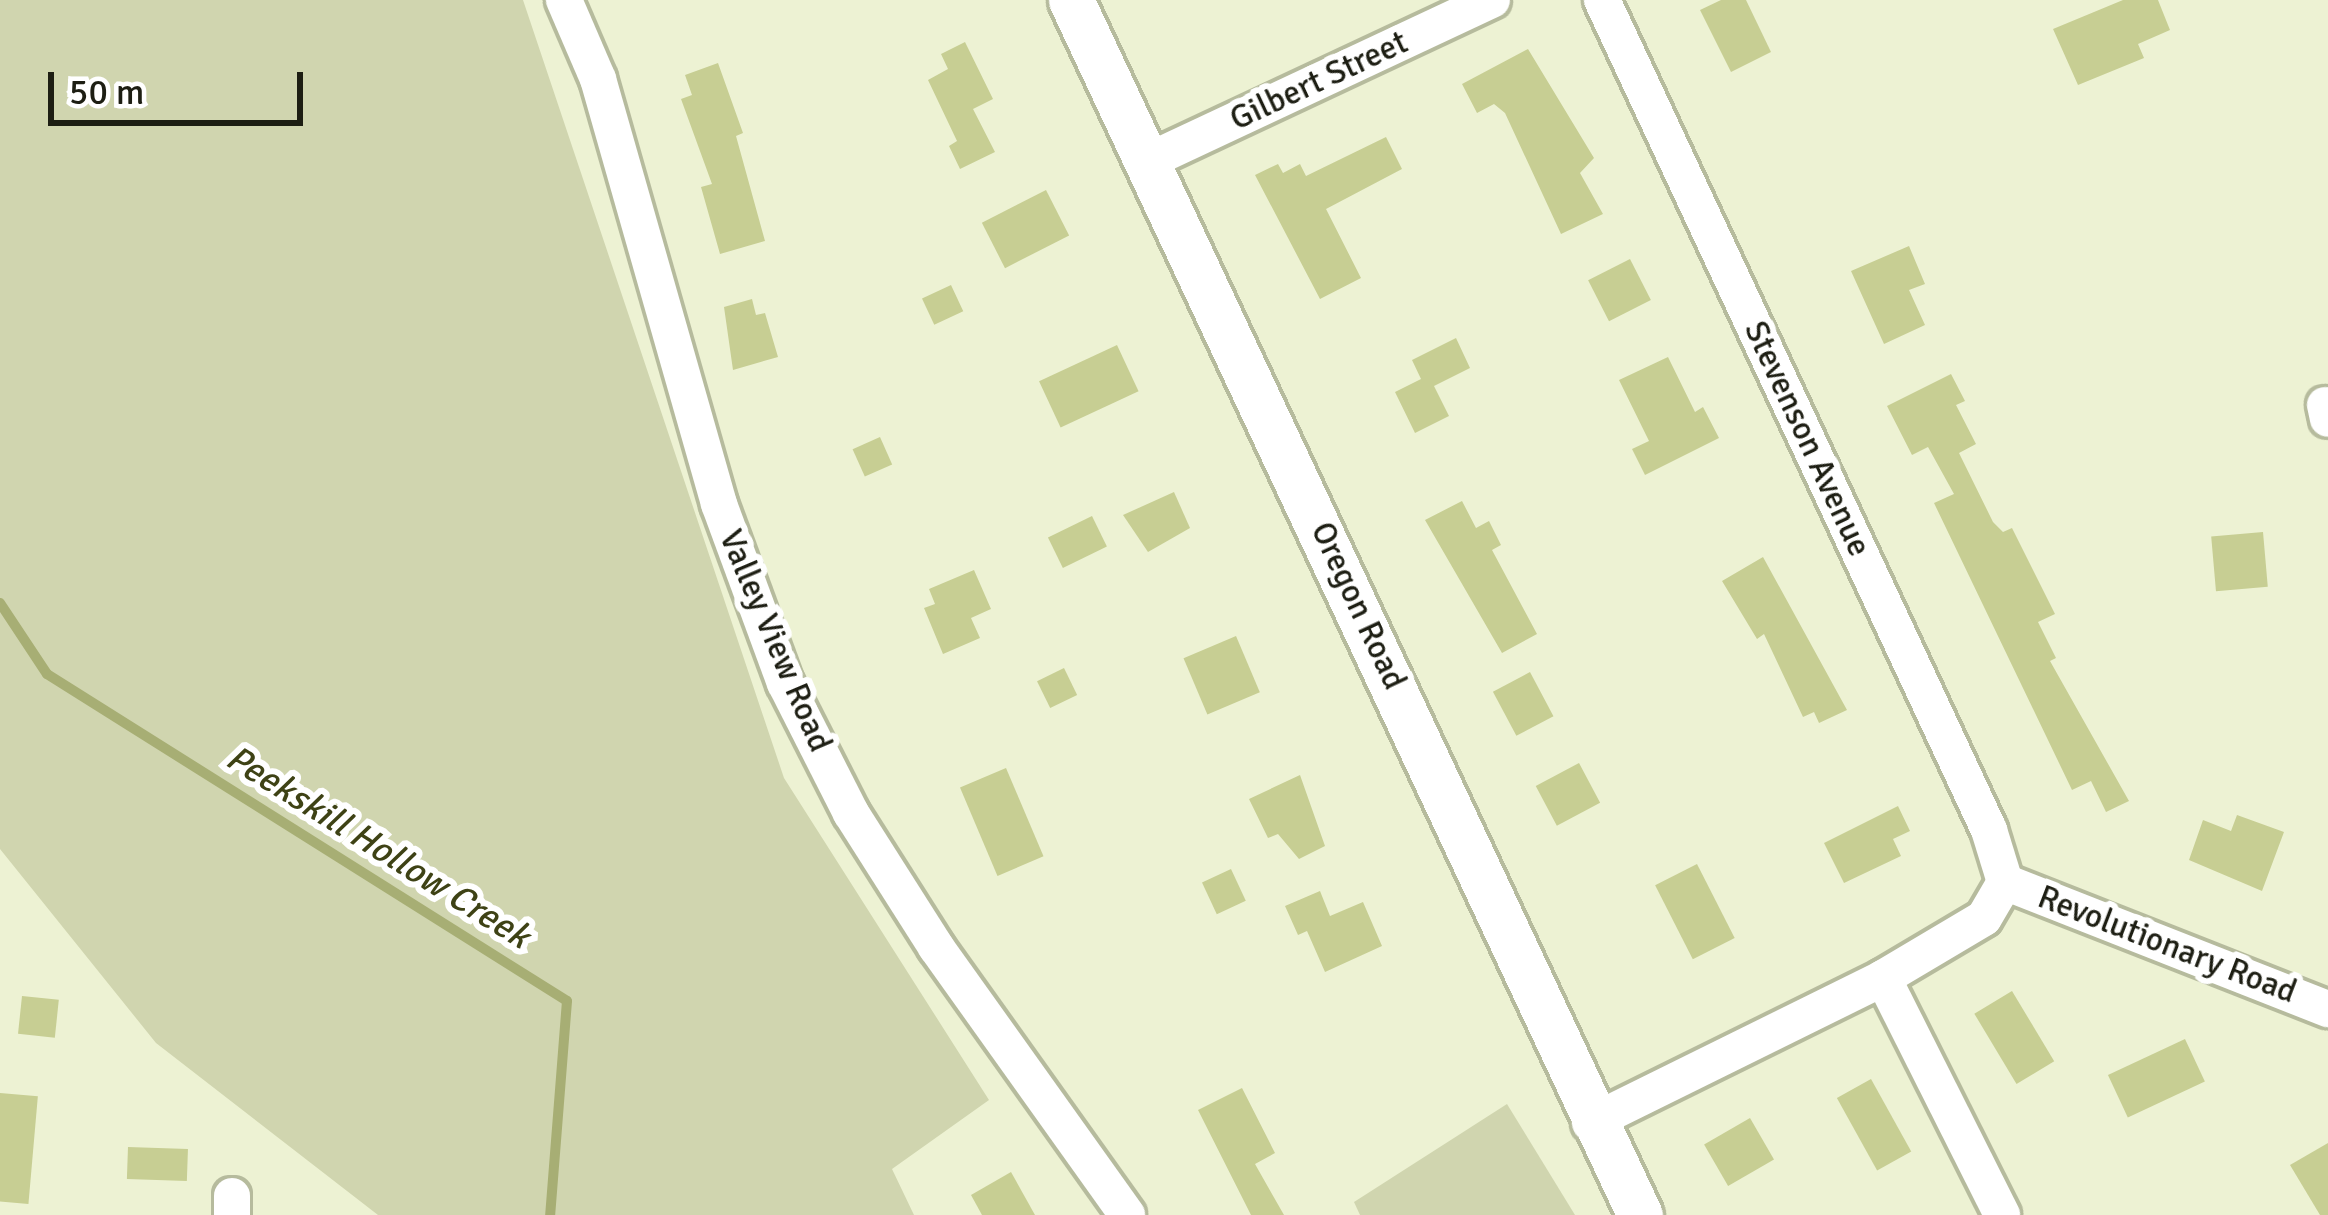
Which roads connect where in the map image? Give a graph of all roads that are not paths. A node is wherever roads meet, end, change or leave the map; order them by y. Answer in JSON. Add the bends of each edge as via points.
{"nodes":[{"id":1,"x":564,"y":0,"type":"edge"},
{"id":2,"x":1071,"y":0,"type":"edge"},
{"id":3,"x":1492,"y":0,"type":"edge"},
{"id":4,"x":1602,"y":0,"type":"edge"},
{"id":5,"x":1146,"y":162,"type":"junction"},
{"id":6,"x":2005,"y":882,"type":"junction"},
{"id":7,"x":1883,"y":978,"type":"junction"},
{"id":8,"x":2328,"y":1009,"type":"edge"},
{"id":9,"x":1590,"y":1123,"type":"junction"},
{"id":10,"x":1127,"y":1215,"type":"edge"},
{"id":11,"x":1640,"y":1215,"type":"edge"},
{"id":12,"x":2002,"y":1215,"type":"edge"}],
"edges":[{"from":1,"to":10,"type":"street","name":"Valley View Road","via":[[598,79],[719,505],[785,683],[851,813],[936,947]]},
{"from":2,"to":5,"type":"street","name":"Oregon Road"},
{"from":3,"to":5,"type":"street","name":"Gilbert Street"},
{"from":4,"to":6,"type":"street","name":"Stevenson Avenue","via":[[1989,830]]},
{"from":5,"to":9,"type":"street","name":"Oregon Road","via":[[1394,680]]},
{"from":6,"to":7,"type":"street","via":[[1984,919]]},
{"from":6,"to":8,"type":"street","name":"Revolutionary Road"},
{"from":7,"to":9,"type":"street"},
{"from":7,"to":12,"type":"street"},
{"from":9,"to":11,"type":"street","name":"Oregon Road"}]}
